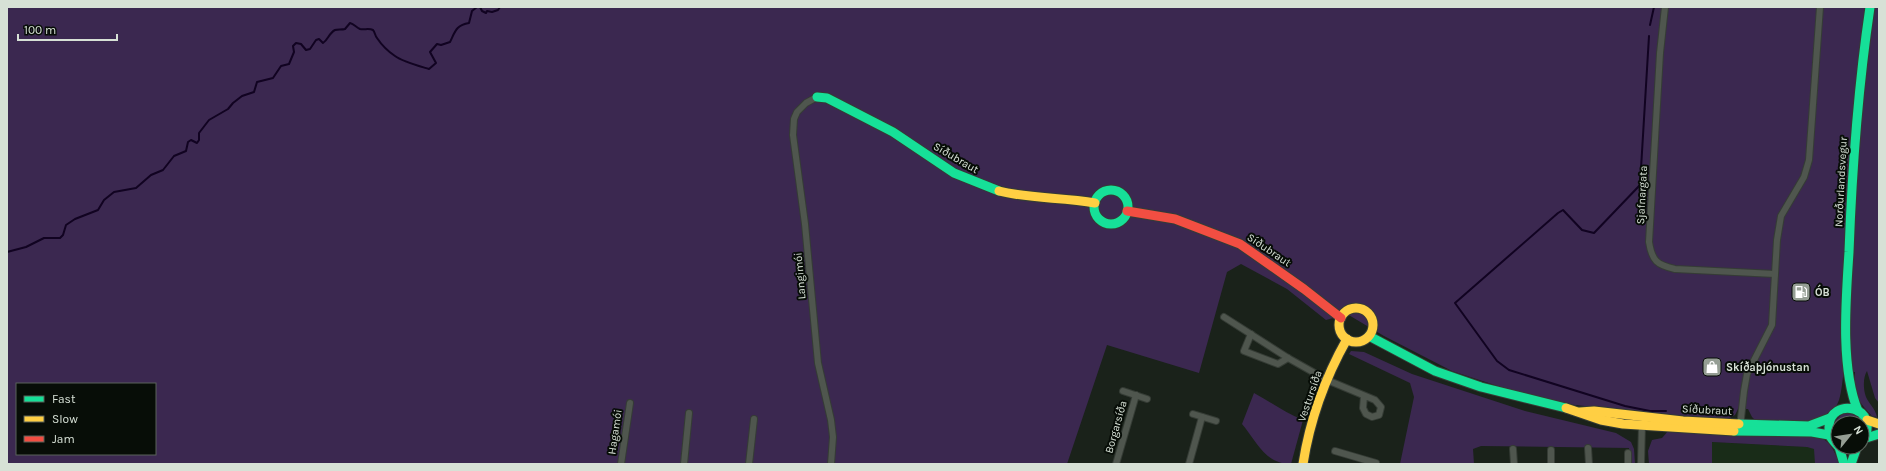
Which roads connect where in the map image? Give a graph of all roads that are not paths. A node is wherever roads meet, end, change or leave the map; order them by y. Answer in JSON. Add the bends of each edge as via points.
{"nodes":[{"id":1,"x":1665,"y":7,"type":"edge"},
{"id":2,"x":1820,"y":7,"type":"edge"},
{"id":3,"x":1870,"y":7,"type":"edge"},
{"id":4,"x":1860,"y":74,"type":"junction"},
{"id":5,"x":817,"y":97,"type":"joint"},
{"id":6,"x":1095,"y":203,"type":"junction"},
{"id":7,"x":1127,"y":211,"type":"junction"},
{"id":8,"x":1842,"y":231,"type":"dead end"},
{"id":9,"x":1775,"y":274,"type":"junction"},
{"id":10,"x":1224,"y":317,"type":"dead end"},
{"id":11,"x":1341,"y":318,"type":"junction"},
{"id":12,"x":1251,"y":334,"type":"junction"},
{"id":13,"x":1369,"y":336,"type":"junction"},
{"id":14,"x":1347,"y":339,"type":"junction"},
{"id":15,"x":1288,"y":358,"type":"junction"},
{"id":16,"x":1848,"y":360,"type":"junction"},
{"id":17,"x":1327,"y":380,"type":"junction"},
{"id":18,"x":1123,"y":391,"type":"dead end"},
{"id":19,"x":1136,"y":395,"type":"junction"},
{"id":20,"x":1364,"y":396,"type":"dead end"},
{"id":21,"x":1147,"y":399,"type":"dead end"},
{"id":22,"x":630,"y":403,"type":"dead end"},
{"id":23,"x":1838,"y":410,"type":"junction"},
{"id":24,"x":1858,"y":410,"type":"junction"},
{"id":25,"x":1580,"y":412,"type":"junction"},
{"id":26,"x":689,"y":413,"type":"dead end"},
{"id":27,"x":1193,"y":414,"type":"dead end"},
{"id":28,"x":1833,"y":415,"type":"edge"},
{"id":29,"x":1862,"y":415,"type":"edge"},
{"id":30,"x":1202,"y":417,"type":"junction"},
{"id":31,"x":1643,"y":417,"type":"junction"},
{"id":32,"x":1830,"y":418,"type":"joint"},
{"id":33,"x":754,"y":419,"type":"dead end"},
{"id":34,"x":1216,"y":421,"type":"dead end"},
{"id":35,"x":1642,"y":427,"type":"junction"},
{"id":36,"x":1740,"y":427,"type":"junction"},
{"id":37,"x":1829,"y":435,"type":"joint"},
{"id":38,"x":1588,"y":448,"type":"dead end"},
{"id":39,"x":1513,"y":449,"type":"dead end"},
{"id":40,"x":1551,"y":450,"type":"dead end"},
{"id":41,"x":1335,"y":452,"type":"dead end"},
{"id":42,"x":1628,"y":453,"type":"dead end"},
{"id":43,"x":1358,"y":461,"type":"edge"},
{"id":44,"x":621,"y":464,"type":"edge"},
{"id":45,"x":684,"y":464,"type":"edge"},
{"id":46,"x":749,"y":464,"type":"edge"},
{"id":47,"x":831,"y":464,"type":"edge"},
{"id":48,"x":1116,"y":464,"type":"edge"},
{"id":49,"x":1189,"y":464,"type":"edge"},
{"id":50,"x":1303,"y":464,"type":"edge"},
{"id":51,"x":1376,"y":464,"type":"edge"},
{"id":52,"x":1514,"y":464,"type":"edge"},
{"id":53,"x":1551,"y":464,"type":"edge"},
{"id":54,"x":1589,"y":464,"type":"edge"},
{"id":55,"x":1628,"y":464,"type":"edge"},
{"id":56,"x":1641,"y":464,"type":"edge"}],
"edges":[{"from":1,"to":9,"type":"street","name":"Sjafnargata","via":[[1650,250],[1660,265],[1675,269]]},
{"from":2,"to":9,"type":"street","via":[[1811,151],[1804,177],[1780,216]]},
{"from":3,"to":4,"type":"main road","name":"Norðurlandsvegur"},
{"from":4,"to":8,"type":"main road","via":[[1850,116]]},
{"from":4,"to":16,"type":"main road","name":"Norðurlandsvegur","via":[[1846,291]]},
{"from":5,"to":6,"type":"main road","name":"Síðubraut","via":[[827,98],[853,110],[893,132],[954,173],[994,190],[1014,195]]},
{"from":5,"to":47,"type":"street","name":"Langimói","via":[[797,112],[793,135],[805,224],[818,363],[832,426]]},
{"from":6,"to":7,"type":"main road","via":[[1097,216],[1107,223],[1120,221]]},
{"from":6,"to":7,"type":"main road","via":[[1104,192],[1116,191],[1125,197],[1128,203]]},
{"from":7,"to":11,"type":"main road","name":"Síðubraut","via":[[1175,219],[1240,244]]},
{"from":9,"to":36,"type":"street","via":[[1772,325],[1748,374]]},
{"from":10,"to":12,"type":"street"},
{"from":11,"to":13,"type":"main road","via":[[1353,309],[1367,312],[1373,326]]},
{"from":11,"to":14,"type":"main road","via":[[1340,331]]},
{"from":12,"to":15,"type":"street"},
{"from":12,"to":15,"type":"street","via":[[1244,351],[1278,364]]},
{"from":13,"to":14,"type":"main road","via":[[1358,342]]},
{"from":13,"to":25,"type":"main road","name":"Síðubraut","via":[[1448,376]]},
{"from":14,"to":17,"type":"main road","name":"Vestursíða"},
{"from":15,"to":17,"type":"street"},
{"from":16,"to":23,"type":"main road","name":"Norðurlandsvegur","via":[[1844,395]]},
{"from":16,"to":24,"type":"main road","name":"Norðurlandsvegur","via":[[1853,398]]},
{"from":17,"to":20,"type":"street"},
{"from":17,"to":50,"type":"main road","name":"Vestursíða"},
{"from":18,"to":19,"type":"street","name":"Borgarsíða"},
{"from":19,"to":21,"type":"street","name":"Borgarsíða"},
{"from":19,"to":48,"type":"street","name":"Borgarsíða"},
{"from":22,"to":44,"type":"street","name":"Hagamói"},
{"from":23,"to":24,"type":"main road"},
{"from":23,"to":28,"type":"main road","name":"Norðurlandsvegur"},
{"from":24,"to":29,"type":"main road","name":"Norðurlandsvegur"},
{"from":25,"to":31,"type":"main road","name":"Síðubraut","via":[[1594,411]]},
{"from":25,"to":35,"type":"main road","name":"Síðubraut","via":[[1592,418]]},
{"from":26,"to":45,"type":"street"},
{"from":27,"to":30,"type":"street"},
{"from":30,"to":34,"type":"street"},
{"from":30,"to":49,"type":"street"},
{"from":31,"to":35,"type":"street"},
{"from":31,"to":36,"type":"main road","name":"Síðubraut"},
{"from":32,"to":36,"type":"main road","name":"Síðubraut","via":[[1809,426]]},
{"from":32,"to":37,"type":"main road"},
{"from":33,"to":46,"type":"street"},
{"from":35,"to":36,"type":"main road","name":"Síðubraut"},
{"from":35,"to":56,"type":"street"},
{"from":36,"to":37,"type":"main road","name":"Síðubraut"},
{"from":38,"to":54,"type":"street"},
{"from":39,"to":52,"type":"street"},
{"from":40,"to":53,"type":"street"},
{"from":41,"to":43,"type":"street"},
{"from":42,"to":55,"type":"street"},
{"from":43,"to":51,"type":"street"}]}
